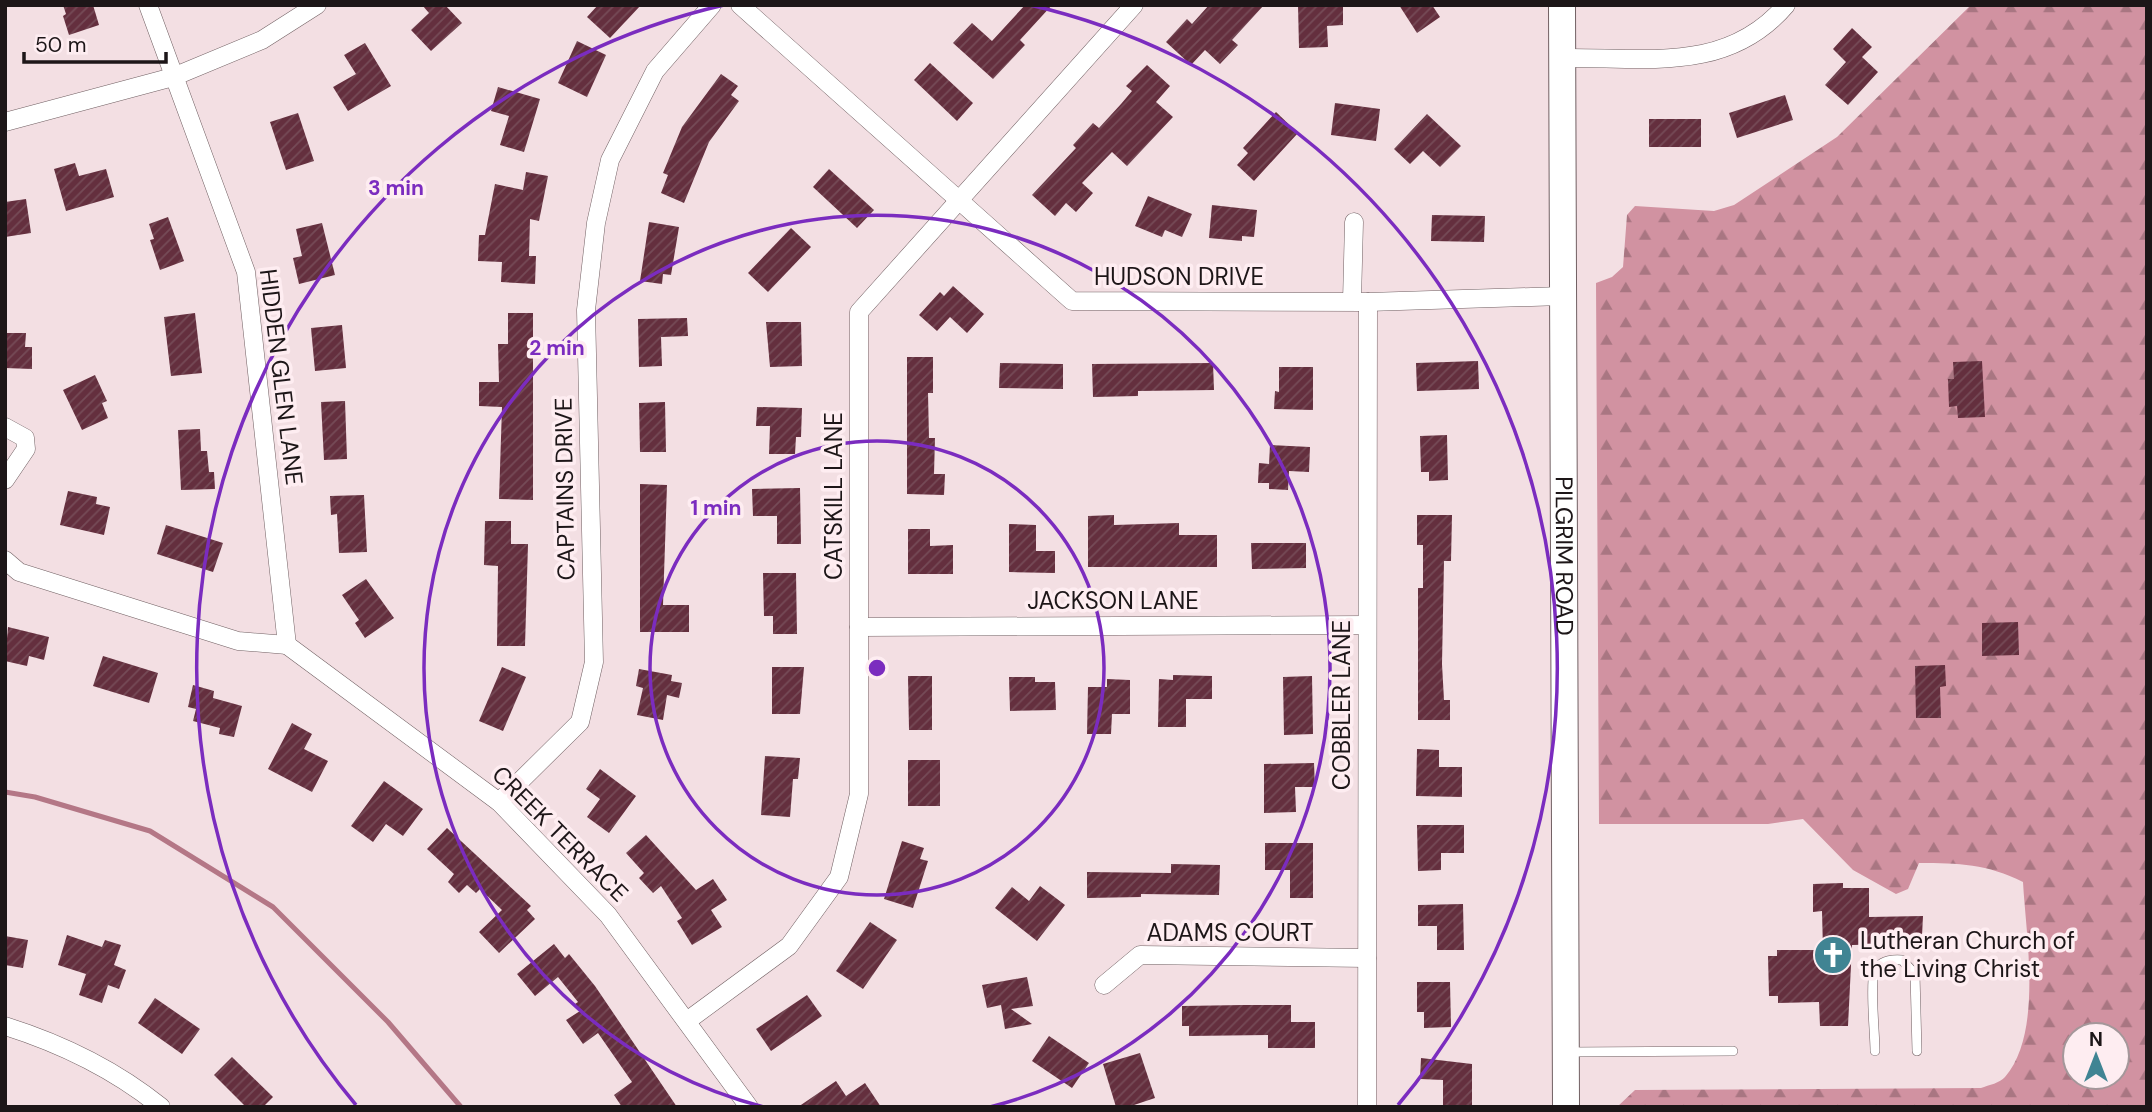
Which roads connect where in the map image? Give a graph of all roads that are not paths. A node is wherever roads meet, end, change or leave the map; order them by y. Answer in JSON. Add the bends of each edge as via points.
{"nodes":[{"id":1,"x":148,"y":5,"type":"edge"},
{"id":2,"x":317,"y":5,"type":"edge"},
{"id":3,"x":712,"y":5,"type":"edge"},
{"id":4,"x":740,"y":5,"type":"edge"},
{"id":5,"x":1133,"y":5,"type":"edge"},
{"id":6,"x":1562,"y":5,"type":"edge"},
{"id":7,"x":1786,"y":5,"type":"edge"},
{"id":8,"x":1563,"y":58,"type":"junction"},
{"id":9,"x":173,"y":77,"type":"junction"},
{"id":10,"x":5,"y":122,"type":"edge"},
{"id":11,"x":958,"y":201,"type":"junction"},
{"id":12,"x":1354,"y":222,"type":"dead end"},
{"id":13,"x":1562,"y":296,"type":"junction"},
{"id":14,"x":1360,"y":302,"type":"junction"},
{"id":15,"x":5,"y":427,"type":"edge"},
{"id":16,"x":5,"y":480,"type":"edge"},
{"id":17,"x":5,"y":560,"type":"edge"},
{"id":18,"x":1367,"y":625,"type":"junction"},
{"id":19,"x":859,"y":627,"type":"junction"},
{"id":20,"x":287,"y":645,"type":"junction"},
{"id":21,"x":499,"y":802,"type":"junction"},
{"id":22,"x":1367,"y":958,"type":"junction"},
{"id":23,"x":1104,"y":985,"type":"dead end"},
{"id":24,"x":687,"y":1021,"type":"junction"},
{"id":25,"x":5,"y":1026,"type":"edge"},
{"id":26,"x":1733,"y":1051,"type":"dead end"},
{"id":27,"x":1875,"y":1051,"type":"dead end"},
{"id":28,"x":1917,"y":1051,"type":"dead end"},
{"id":29,"x":1566,"y":1052,"type":"junction"},
{"id":30,"x":161,"y":1107,"type":"edge"},
{"id":31,"x":749,"y":1107,"type":"edge"},
{"id":32,"x":1367,"y":1107,"type":"edge"},
{"id":33,"x":1566,"y":1107,"type":"edge"}],
"edges":[{"from":1,"to":9,"type":"street","name":"HIDDEN GLEN LANE"},
{"from":2,"to":9,"type":"street","via":[[262,40]]},
{"from":3,"to":21,"type":"street","name":"CAPTAINS DRIVE","via":[[655,71],[610,160],[596,223],[586,310],[594,662],[580,722]]},
{"from":4,"to":11,"type":"street","name":"HUDSON DRIVE"},
{"from":5,"to":11,"type":"street","name":"CATSKILL LANE"},
{"from":6,"to":8,"type":"street","name":"PILGRIM ROAD"},
{"from":7,"to":8,"type":"street","via":[[1769,25],[1738,46],[1702,56]]},
{"from":8,"to":13,"type":"street","name":"PILGRIM ROAD"},
{"from":9,"to":10,"type":"street"},
{"from":9,"to":20,"type":"street","name":"HIDDEN GLEN LANE","via":[[246,272]]},
{"from":11,"to":14,"type":"street","name":"HUDSON DRIVE","via":[[1072,302]]},
{"from":11,"to":19,"type":"street","name":"CATSKILL LANE","via":[[859,312]]},
{"from":12,"to":14,"type":"street","name":"COBBLER LANE"},
{"from":13,"to":14,"type":"street","name":"HUDSON DRIVE"},
{"from":13,"to":29,"type":"street","name":"PILGRIM ROAD"},
{"from":14,"to":18,"type":"street","name":"COBBLER LANE"},
{"from":15,"to":16,"type":"street","via":[[25,438],[26,450]]},
{"from":17,"to":20,"type":"street","via":[[19,572],[238,641]]},
{"from":18,"to":19,"type":"street","name":"JACKSON LANE"},
{"from":18,"to":22,"type":"street","name":"COBBLER LANE"},
{"from":19,"to":24,"type":"street","name":"CATSKILL LANE","via":[[859,794],[839,877],[789,946]]},
{"from":20,"to":21,"type":"street","name":"CREEK TERRACE"},
{"from":21,"to":24,"type":"street","name":"CREEK TERRACE","via":[[608,915]]},
{"from":22,"to":23,"type":"street","name":"ADAMS COURT","via":[[1140,955]]},
{"from":22,"to":32,"type":"street","name":"COBBLER LANE"},
{"from":24,"to":31,"type":"street","name":"CREEK TERRACE"},
{"from":25,"to":30,"type":"street","via":[[56,1042],[137,1088]]},
{"from":26,"to":29,"type":"lane"},
{"from":27,"to":28,"type":"lane","via":[[1874,974],[1882,962],[1892,959],[1902,960],[1915,974]]},
{"from":29,"to":33,"type":"street","name":"PILGRIM ROAD"}]}
